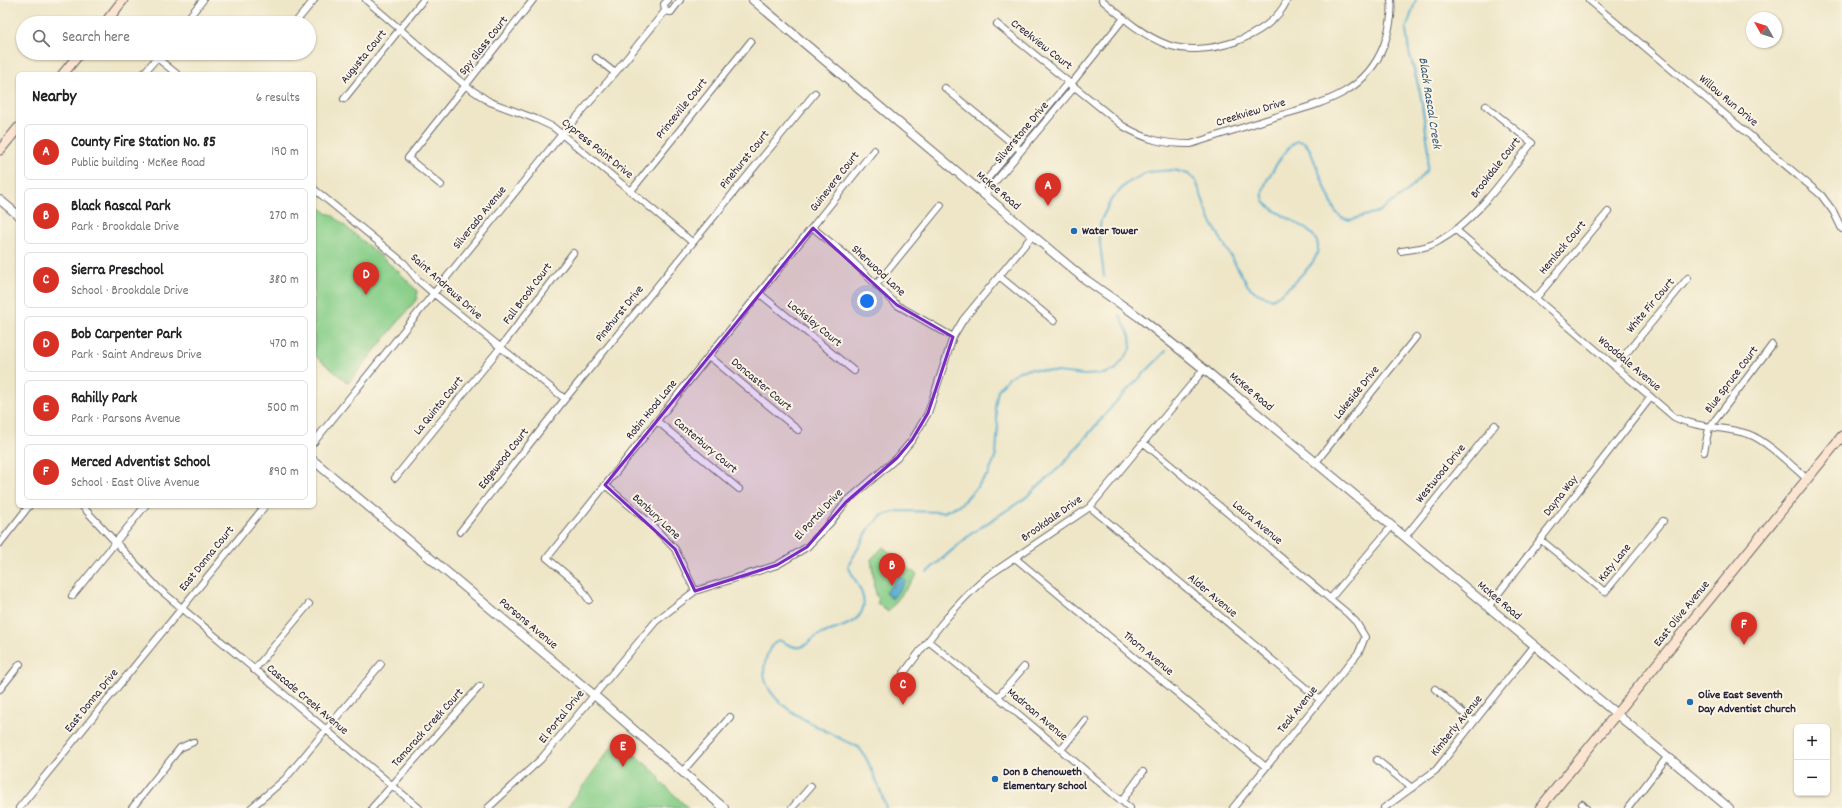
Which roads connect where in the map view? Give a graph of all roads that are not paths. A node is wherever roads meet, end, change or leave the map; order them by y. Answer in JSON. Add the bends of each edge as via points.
{"nodes":[{"id":1,"x":124,"y":0,"type":"edge"},
{"id":2,"x":203,"y":0,"type":"edge"},
{"id":3,"x":314,"y":0,"type":"edge"},
{"id":4,"x":366,"y":0,"type":"edge"},
{"id":5,"x":423,"y":0,"type":"edge"},
{"id":6,"x":533,"y":0,"type":"edge"},
{"id":7,"x":668,"y":0,"type":"edge"},
{"id":8,"x":680,"y":0,"type":"edge"},
{"id":9,"x":753,"y":0,"type":"edge"},
{"id":10,"x":1102,"y":0,"type":"edge"},
{"id":11,"x":1287,"y":0,"type":"edge"},
{"id":12,"x":1391,"y":0,"type":"edge"},
{"id":13,"x":1589,"y":0,"type":"edge"},
{"id":14,"x":665,"y":11,"type":"junction"},
{"id":15,"x":110,"y":16,"type":"edge"},
{"id":16,"x":190,"y":16,"type":"edge"},
{"id":17,"x":301,"y":16,"type":"edge"},
{"id":18,"x":1124,"y":18,"type":"junction"},
{"id":19,"x":997,"y":24,"type":"dead end"},
{"id":20,"x":400,"y":28,"type":"junction"},
{"id":21,"x":751,"y":41,"type":"dead end"},
{"id":22,"x":596,"y":58,"type":"dead end"},
{"id":23,"x":74,"y":60,"type":"edge"},
{"id":24,"x":155,"y":60,"type":"edge"},
{"id":25,"x":164,"y":60,"type":"edge"},
{"id":26,"x":65,"y":72,"type":"edge"},
{"id":27,"x":145,"y":72,"type":"edge"},
{"id":28,"x":175,"y":72,"type":"edge"},
{"id":29,"x":616,"y":73,"type":"junction"},
{"id":30,"x":1072,"y":83,"type":"junction"},
{"id":31,"x":466,"y":86,"type":"junction"},
{"id":32,"x":945,"y":88,"type":"dead end"},
{"id":33,"x":814,"y":92,"type":"dead end"},
{"id":34,"x":344,"y":99,"type":"dead end"},
{"id":35,"x":1486,"y":106,"type":"dead end"},
{"id":36,"x":16,"y":130,"type":"edge"},
{"id":37,"x":562,"y":134,"type":"junction"},
{"id":38,"x":1015,"y":145,"type":"junction"},
{"id":39,"x":0,"y":150,"type":"edge"},
{"id":40,"x":874,"y":150,"type":"dead end"},
{"id":41,"x":1022,"y":150,"type":"junction"},
{"id":42,"x":441,"y":184,"type":"dead end"},
{"id":43,"x":316,"y":191,"type":"edge"},
{"id":44,"x":631,"y":191,"type":"junction"},
{"id":45,"x":981,"y":193,"type":"junction"},
{"id":46,"x":0,"y":200,"type":"edge"},
{"id":47,"x":941,"y":205,"type":"dead end"},
{"id":48,"x":1608,"y":212,"type":"dead end"},
{"id":49,"x":16,"y":213,"type":"edge"},
{"id":50,"x":813,"y":228,"type":"junction"},
{"id":51,"x":1842,"y":229,"type":"edge"},
{"id":52,"x":1456,"y":230,"type":"junction"},
{"id":53,"x":1032,"y":236,"type":"junction"},
{"id":54,"x":692,"y":242,"type":"junction"},
{"id":55,"x":1401,"y":251,"type":"dead end"},
{"id":56,"x":573,"y":253,"type":"dead end"},
{"id":57,"x":999,"y":276,"type":"junction"},
{"id":58,"x":1688,"y":278,"type":"dead end"},
{"id":59,"x":876,"y":285,"type":"junction"},
{"id":60,"x":433,"y":293,"type":"junction"},
{"id":61,"x":760,"y":294,"type":"junction"},
{"id":62,"x":1536,"y":298,"type":"junction"},
{"id":63,"x":1054,"y":321,"type":"dead end"},
{"id":64,"x":953,"y":337,"type":"junction"},
{"id":65,"x":1416,"y":338,"type":"dead end"},
{"id":66,"x":1772,"y":345,"type":"dead end"},
{"id":67,"x":500,"y":348,"type":"junction"},
{"id":68,"x":710,"y":356,"type":"junction"},
{"id":69,"x":1615,"y":367,"type":"junction"},
{"id":70,"x":1204,"y":369,"type":"junction"},
{"id":71,"x":854,"y":371,"type":"dead end"},
{"id":72,"x":1652,"y":397,"type":"junction"},
{"id":73,"x":565,"y":399,"type":"junction"},
{"id":74,"x":657,"y":421,"type":"junction"},
{"id":75,"x":1495,"y":425,"type":"dead end"},
{"id":76,"x":1709,"y":428,"type":"junction"},
{"id":77,"x":798,"y":430,"type":"dead end"},
{"id":78,"x":1842,"y":436,"type":"edge"},
{"id":79,"x":316,"y":439,"type":"edge"},
{"id":80,"x":1144,"y":443,"type":"junction"},
{"id":81,"x":1704,"y":452,"type":"dead end"},
{"id":82,"x":1316,"y":462,"type":"junction"},
{"id":83,"x":316,"y":463,"type":"edge"},
{"id":84,"x":395,"y":478,"type":"dead end"},
{"id":85,"x":1807,"y":479,"type":"junction"},
{"id":86,"x":605,"y":486,"type":"junction"},
{"id":87,"x":739,"y":489,"type":"dead end"},
{"id":88,"x":1090,"y":507,"type":"junction"},
{"id":89,"x":28,"y":508,"type":"edge"},
{"id":90,"x":84,"y":508,"type":"edge"},
{"id":91,"x":143,"y":508,"type":"edge"},
{"id":92,"x":263,"y":508,"type":"edge"},
{"id":93,"x":1663,"y":521,"type":"dead end"},
{"id":94,"x":1392,"y":526,"type":"junction"},
{"id":95,"x":460,"y":532,"type":"dead end"},
{"id":96,"x":1405,"y":537,"type":"junction"},
{"id":97,"x":1541,"y":540,"type":"junction"},
{"id":98,"x":0,"y":542,"type":"edge"},
{"id":99,"x":115,"y":542,"type":"junction"},
{"id":100,"x":1015,"y":558,"type":"junction"},
{"id":101,"x":695,"y":591,"type":"junction"},
{"id":102,"x":72,"y":596,"type":"dead end"},
{"id":103,"x":1330,"y":599,"type":"junction"},
{"id":104,"x":589,"y":600,"type":"dead end"},
{"id":105,"x":309,"y":604,"type":"dead end"},
{"id":106,"x":1488,"y":607,"type":"junction"},
{"id":107,"x":182,"y":608,"type":"junction"},
{"id":108,"x":1356,"y":622,"type":"joint"},
{"id":109,"x":928,"y":641,"type":"junction"},
{"id":110,"x":1534,"y":646,"type":"junction"},
{"id":111,"x":20,"y":664,"type":"dead end"},
{"id":112,"x":381,"y":664,"type":"dead end"},
{"id":113,"x":1024,"y":666,"type":"dead end"},
{"id":114,"x":254,"y":670,"type":"junction"},
{"id":115,"x":903,"y":674,"type":"dead end"},
{"id":116,"x":480,"y":686,"type":"dead end"},
{"id":117,"x":0,"y":689,"type":"edge"},
{"id":118,"x":1435,"y":689,"type":"dead end"},
{"id":119,"x":594,"y":695,"type":"junction"},
{"id":120,"x":998,"y":697,"type":"junction"},
{"id":121,"x":1320,"y":700,"type":"junction"},
{"id":122,"x":1615,"y":714,"type":"junction"},
{"id":123,"x":730,"y":716,"type":"dead end"},
{"id":124,"x":1085,"y":720,"type":"dead end"},
{"id":125,"x":1474,"y":722,"type":"junction"},
{"id":126,"x":326,"y":730,"type":"junction"},
{"id":127,"x":192,"y":742,"type":"dead end"},
{"id":128,"x":1061,"y":750,"type":"junction"},
{"id":129,"x":1668,"y":756,"type":"junction"},
{"id":130,"x":1377,"y":760,"type":"dead end"},
{"id":131,"x":1266,"y":767,"type":"junction"},
{"id":132,"x":682,"y":772,"type":"junction"},
{"id":133,"x":1143,"y":772,"type":"dead end"},
{"id":134,"x":391,"y":784,"type":"junction"},
{"id":135,"x":811,"y":786,"type":"dead end"},
{"id":136,"x":1412,"y":788,"type":"junction"},
{"id":137,"x":1122,"y":801,"type":"junction"},
{"id":138,"x":19,"y":808,"type":"edge"},
{"id":139,"x":132,"y":808,"type":"edge"},
{"id":140,"x":251,"y":808,"type":"edge"},
{"id":141,"x":372,"y":808,"type":"edge"},
{"id":142,"x":419,"y":808,"type":"edge"},
{"id":143,"x":488,"y":808,"type":"edge"},
{"id":144,"x":724,"y":808,"type":"edge"},
{"id":145,"x":792,"y":808,"type":"edge"},
{"id":146,"x":1130,"y":808,"type":"edge"},
{"id":147,"x":1233,"y":808,"type":"edge"},
{"id":148,"x":1384,"y":808,"type":"edge"},
{"id":149,"x":1540,"y":808,"type":"edge"},
{"id":150,"x":1628,"y":808,"type":"edge"},
{"id":151,"x":1730,"y":808,"type":"edge"}],
"edges":[{"from":1,"to":15,"type":"main road"},
{"from":2,"to":16,"type":"street"},
{"from":3,"to":17,"type":"street"},
{"from":4,"to":20,"type":"street","name":"Cypress Point Drive"},
{"from":5,"to":20,"type":"street","name":"Augusta Court"},
{"from":6,"to":31,"type":"street","name":"Spy Glass Court"},
{"from":7,"to":14,"type":"street","name":"Silverado Avenue","via":[[664,4]]},
{"from":8,"to":14,"type":"street","name":"Silverado Avenue","via":[[670,12]]},
{"from":9,"to":45,"type":"street","name":"McKee Road"},
{"from":10,"to":18,"type":"street"},
{"from":11,"to":18,"type":"street","via":[[1275,19],[1265,28],[1249,37],[1205,48],[1181,49],[1166,44],[1147,35]]},
{"from":12,"to":30,"type":"street","name":"Creekview Drive","via":[[1389,32],[1381,53],[1370,71],[1353,87],[1331,100],[1191,144],[1169,144],[1142,137],[1123,126]]},
{"from":13,"to":51,"type":"street","name":"Willow Run Drive","via":[[1821,195]]},
{"from":14,"to":29,"type":"street","name":"Silverado Avenue"},
{"from":18,"to":30,"type":"street","name":"Silverstone Drive"},
{"from":19,"to":30,"type":"street","name":"Creekview Court"},
{"from":20,"to":31,"type":"street","name":"Cypress Point Drive"},
{"from":20,"to":34,"type":"street","name":"Augusta Court"},
{"from":21,"to":44,"type":"street","name":"Princeville Court"},
{"from":22,"to":29,"type":"street"},
{"from":23,"to":26,"type":"main road"},
{"from":24,"to":27,"type":"street"},
{"from":25,"to":28,"type":"street"},
{"from":29,"to":37,"type":"street","name":"Silverado Avenue"},
{"from":30,"to":38,"type":"street","name":"Silverstone Drive","via":[[1066,85]]},
{"from":30,"to":41,"type":"street","name":"Silverstone Drive","via":[[1072,90]]},
{"from":31,"to":37,"type":"street","name":"Cypress Point Drive","via":[[490,102],[536,119]]},
{"from":31,"to":42,"type":"street","name":"Spy Glass Court","via":[[408,158]]},
{"from":32,"to":38,"type":"street"},
{"from":33,"to":54,"type":"street","name":"Pinehurst Court"},
{"from":35,"to":52,"type":"street","name":"Brookdale Court","via":[[1532,143],[1475,212]]},
{"from":36,"to":39,"type":"main road"},
{"from":37,"to":44,"type":"street","name":"Cypress Point Drive"},
{"from":37,"to":60,"type":"street","name":"Silverado Avenue"},
{"from":38,"to":41,"type":"street"},
{"from":38,"to":45,"type":"street","name":"Silverstone Drive"},
{"from":40,"to":50,"type":"street","name":"Guinevere Court"},
{"from":41,"to":45,"type":"street","name":"Silverstone Drive"},
{"from":43,"to":60,"type":"street","name":"Saint Andrews Drive","via":[[404,263]]},
{"from":44,"to":54,"type":"street","name":"Cypress Point Drive"},
{"from":45,"to":53,"type":"street","name":"McKee Road"},
{"from":46,"to":49,"type":"street"},
{"from":47,"to":59,"type":"street"},
{"from":48,"to":62,"type":"street","name":"Hemlock Court"},
{"from":50,"to":59,"type":"street","name":"Sherwood Lane","via":[[846,255]]},
{"from":50,"to":61,"type":"street","name":"Robin Hood Lane"},
{"from":52,"to":55,"type":"street","via":[[1438,242]]},
{"from":52,"to":62,"type":"street","name":"Wooddale Avenue"},
{"from":53,"to":57,"type":"street","name":"El Portal Drive"},
{"from":53,"to":70,"type":"street","name":"McKee Road"},
{"from":54,"to":73,"type":"street","name":"Pinehurst Drive"},
{"from":56,"to":67,"type":"street","name":"Fall Brook Court"},
{"from":57,"to":63,"type":"street"},
{"from":57,"to":64,"type":"street","name":"El Portal Drive","via":[[970,311]]},
{"from":58,"to":69,"type":"street","name":"White Fir Court"},
{"from":59,"to":64,"type":"street","name":"Sherwood Lane","via":[[897,305]]},
{"from":60,"to":67,"type":"street","name":"Saint Andrews Drive"},
{"from":60,"to":79,"type":"street","name":"Silverado Avenue"},
{"from":61,"to":68,"type":"street","name":"Robin Hood Lane"},
{"from":61,"to":71,"type":"street","name":"Locksley Court"},
{"from":62,"to":69,"type":"street","name":"Wooddale Avenue"},
{"from":64,"to":101,"type":"street","name":"El Portal Drive","via":[[928,413],[912,440],[897,458],[846,502],[807,547],[777,565]]},
{"from":65,"to":82,"type":"street","name":"Lakeside Drive"},
{"from":66,"to":76,"type":"street","name":"Blue Spruce Court"},
{"from":67,"to":73,"type":"street","name":"Saint Andrews Drive"},
{"from":67,"to":84,"type":"street","name":"La Quinta Court"},
{"from":68,"to":74,"type":"street","name":"Robin Hood Lane"},
{"from":68,"to":77,"type":"street","name":"Doncaster Court"},
{"from":69,"to":72,"type":"street","name":"Wooddale Avenue"},
{"from":70,"to":80,"type":"street","name":"Brookdale Drive"},
{"from":70,"to":82,"type":"street","name":"McKee Road"},
{"from":72,"to":76,"type":"street","name":"Wooddale Avenue","via":[[1674,417],[1687,424]]},
{"from":72,"to":97,"type":"street","name":"Dayna Way"},
{"from":73,"to":95,"type":"street","name":"Edgewood Court"},
{"from":74,"to":86,"type":"street","name":"Robin Hood Lane"},
{"from":74,"to":87,"type":"street","name":"Canterbury Court"},
{"from":75,"to":96,"type":"street","name":"Westwood Drive"},
{"from":76,"to":81,"type":"street"},
{"from":76,"to":85,"type":"street","name":"Wooddale Avenue","via":[[1735,430],[1751,435]]},
{"from":78,"to":85,"type":"main road","name":"East Olive Avenue"},
{"from":80,"to":88,"type":"street","name":"Brookdale Drive"},
{"from":80,"to":103,"type":"street","name":"Laura Avenue"},
{"from":82,"to":94,"type":"street","name":"McKee Road"},
{"from":83,"to":119,"type":"street","name":"Parsons Avenue"},
{"from":85,"to":122,"type":"main road","name":"East Olive Avenue"},
{"from":86,"to":101,"type":"street","name":"Banbury Lane","via":[[649,522],[674,549]]},
{"from":86,"to":104,"type":"street","name":"Robin Hood Lane","via":[[547,558],[578,584]]},
{"from":88,"to":100,"type":"street","name":"Brookdale Drive"},
{"from":88,"to":121,"type":"street","name":"Alder Avenue"},
{"from":89,"to":98,"type":"street"},
{"from":90,"to":99,"type":"street","name":"Cascade Creek Avenue"},
{"from":91,"to":99,"type":"street"},
{"from":92,"to":107,"type":"street","name":"East Donna Court"},
{"from":93,"to":97,"type":"street","name":"Katy Lane","via":[[1605,592]]},
{"from":94,"to":96,"type":"street","name":"McKee Road"},
{"from":94,"to":103,"type":"street"},
{"from":96,"to":106,"type":"street","name":"McKee Road"},
{"from":97,"to":106,"type":"street","name":"Dayna Way"},
{"from":99,"to":102,"type":"street"},
{"from":99,"to":107,"type":"street","name":"Cascade Creek Avenue","via":[[154,585]]},
{"from":100,"to":109,"type":"street","name":"Brookdale Drive","via":[[988,576],[962,599]]},
{"from":100,"to":131,"type":"street","name":"Thorn Avenue"},
{"from":101,"to":119,"type":"street","name":"El Portal Drive","via":[[656,621]]},
{"from":103,"to":108,"type":"street","name":"Laura Avenue"},
{"from":105,"to":114,"type":"street"},
{"from":106,"to":110,"type":"street","name":"McKee Road"},
{"from":107,"to":114,"type":"street","name":"Cascade Creek Avenue"},
{"from":107,"to":138,"type":"street","name":"East Donna Drive"},
{"from":108,"to":121,"type":"street","name":"Teak Avenue","via":[[1365,637],[1359,652]]},
{"from":109,"to":115,"type":"street","name":"Brookdale Drive"},
{"from":109,"to":120,"type":"street","name":"Madroan Avenue"},
{"from":110,"to":122,"type":"street","name":"McKee Road"},
{"from":110,"to":125,"type":"street","name":"Kimberly Avenue"},
{"from":111,"to":117,"type":"street"},
{"from":112,"to":126,"type":"street"},
{"from":113,"to":120,"type":"street"},
{"from":114,"to":126,"type":"street","name":"Cascade Creek Avenue"},
{"from":116,"to":134,"type":"street","name":"Tamarack Creek Court"},
{"from":118,"to":125,"type":"street"},
{"from":119,"to":132,"type":"street","name":"Parsons Avenue"},
{"from":119,"to":143,"type":"street","name":"El Portal Drive","via":[[541,759]]},
{"from":120,"to":128,"type":"street","name":"Madroan Avenue"},
{"from":121,"to":131,"type":"street","name":"Teak Avenue"},
{"from":122,"to":129,"type":"street","name":"McKee Road"},
{"from":122,"to":149,"type":"main road","name":"East Olive Avenue"},
{"from":123,"to":132,"type":"street"},
{"from":124,"to":128,"type":"street"},
{"from":125,"to":136,"type":"street","name":"Kimberly Avenue","via":[[1436,770]]},
{"from":126,"to":134,"type":"street","name":"Cascade Creek Avenue"},
{"from":126,"to":140,"type":"street","via":[[285,779]]},
{"from":127,"to":139,"type":"street","via":[[180,748]]},
{"from":128,"to":137,"type":"street","name":"Madroan Avenue"},
{"from":129,"to":150,"type":"street"},
{"from":129,"to":151,"type":"street","name":"McKee Road"},
{"from":130,"to":136,"type":"street"},
{"from":131,"to":147,"type":"street","name":"Teak Avenue"},
{"from":132,"to":144,"type":"street","name":"Parsons Avenue"},
{"from":133,"to":137,"type":"street"},
{"from":134,"to":141,"type":"street","name":"Tamarack Creek Court"},
{"from":134,"to":142,"type":"street","name":"Cascade Creek Avenue"},
{"from":135,"to":145,"type":"street"},
{"from":136,"to":148,"type":"street","name":"Kimberly Avenue"},
{"from":137,"to":146,"type":"street","name":"Madroan Avenue"}]}
